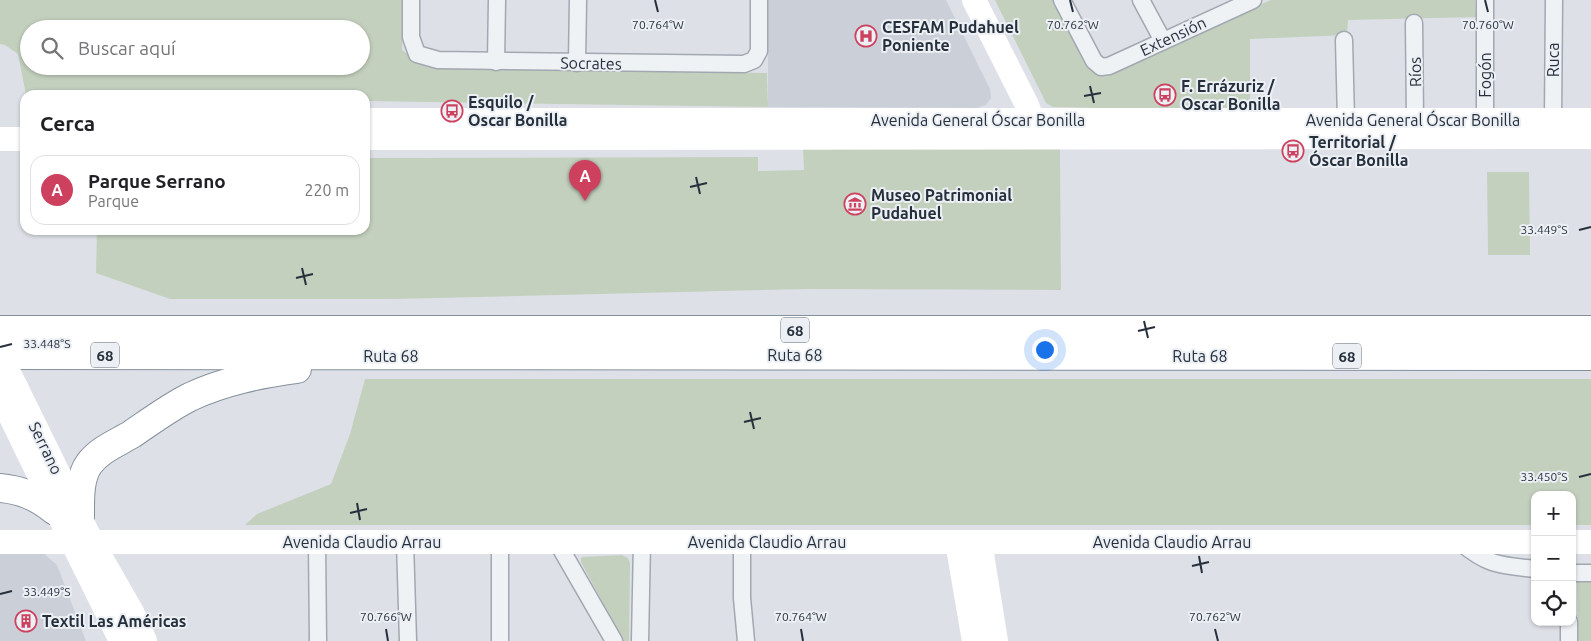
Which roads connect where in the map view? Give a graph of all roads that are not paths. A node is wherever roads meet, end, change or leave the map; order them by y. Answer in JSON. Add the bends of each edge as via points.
{"nodes":[{"id":1,"x":412,"y":0,"type":"edge"},
{"id":2,"x":497,"y":0,"type":"edge"},
{"id":3,"x":578,"y":0,"type":"edge"},
{"id":4,"x":759,"y":0,"type":"edge"},
{"id":5,"x":974,"y":0,"type":"edge"},
{"id":6,"x":1062,"y":0,"type":"edge"},
{"id":7,"x":1141,"y":0,"type":"edge"},
{"id":8,"x":1253,"y":0,"type":"edge"},
{"id":9,"x":1485,"y":0,"type":"edge"},
{"id":10,"x":1554,"y":0,"type":"edge"},
{"id":11,"x":1224,"y":6,"type":"edge"},
{"id":12,"x":1414,"y":23,"type":"dead end"},
{"id":13,"x":1163,"y":40,"type":"junction"},
{"id":14,"x":1344,"y":40,"type":"dead end"},
{"id":15,"x":496,"y":62,"type":"junction"},
{"id":16,"x":578,"y":63,"type":"junction"},
{"id":17,"x":370,"y":120,"type":"edge"},
{"id":18,"x":1346,"y":120,"type":"junction"},
{"id":19,"x":1415,"y":120,"type":"junction"},
{"id":20,"x":1485,"y":120,"type":"junction"},
{"id":21,"x":1553,"y":120,"type":"junction"},
{"id":22,"x":1591,"y":120,"type":"edge"},
{"id":23,"x":0,"y":122,"type":"edge"},
{"id":24,"x":20,"y":122,"type":"edge"},
{"id":25,"x":1033,"y":129,"type":"junction"},
{"id":26,"x":1591,"y":137,"type":"edge"},
{"id":27,"x":0,"y":138,"type":"edge"},
{"id":28,"x":20,"y":138,"type":"edge"},
{"id":29,"x":370,"y":138,"type":"edge"},
{"id":30,"x":0,"y":330,"type":"edge"},
{"id":31,"x":1591,"y":330,"type":"edge"},
{"id":32,"x":0,"y":355,"type":"edge"},
{"id":33,"x":483,"y":356,"type":"junction"},
{"id":34,"x":1591,"y":356,"type":"edge"},
{"id":35,"x":8,"y":391,"type":"edge"},
{"id":36,"x":0,"y":488,"type":"edge"},
{"id":37,"x":68,"y":513,"type":"junction"},
{"id":38,"x":0,"y":542,"type":"edge"},
{"id":39,"x":82,"y":542,"type":"junction"},
{"id":40,"x":317,"y":542,"type":"junction"},
{"id":41,"x":405,"y":542,"type":"junction"},
{"id":42,"x":500,"y":542,"type":"junction"},
{"id":43,"x":558,"y":542,"type":"junction"},
{"id":44,"x":642,"y":542,"type":"junction"},
{"id":45,"x":742,"y":542,"type":"junction"},
{"id":46,"x":956,"y":542,"type":"junction"},
{"id":47,"x":980,"y":542,"type":"junction"},
{"id":48,"x":1460,"y":542,"type":"junction"},
{"id":49,"x":1531,"y":542,"type":"edge"},
{"id":50,"x":1576,"y":542,"type":"edge"},
{"id":51,"x":1591,"y":542,"type":"edge"},
{"id":52,"x":1531,"y":569,"type":"edge"},
{"id":53,"x":1576,"y":573,"type":"edge"},
{"id":54,"x":1591,"y":573,"type":"edge"},
{"id":55,"x":1569,"y":626,"type":"edge"},
{"id":56,"x":121,"y":641,"type":"edge"},
{"id":57,"x":145,"y":641,"type":"edge"},
{"id":58,"x":318,"y":641,"type":"edge"},
{"id":59,"x":408,"y":641,"type":"edge"},
{"id":60,"x":500,"y":641,"type":"edge"},
{"id":61,"x":614,"y":641,"type":"edge"},
{"id":62,"x":640,"y":641,"type":"edge"},
{"id":63,"x":746,"y":641,"type":"edge"},
{"id":64,"x":974,"y":641,"type":"edge"},
{"id":65,"x":996,"y":641,"type":"edge"},
{"id":66,"x":1569,"y":641,"type":"edge"}],
"edges":[{"from":1,"to":15,"type":"street","name":"Socrates","via":[[411,37],[417,54],[438,60]]},
{"from":2,"to":15,"type":"street"},
{"from":3,"to":16,"type":"street"},
{"from":4,"to":16,"type":"street","name":"Socrates","via":[[758,51],[754,60],[744,64]]},
{"from":5,"to":25,"type":"main road","via":[[1027,105]]},
{"from":6,"to":13,"type":"street","name":"Extensión","via":[[1094,61],[1101,67]]},
{"from":7,"to":13,"type":"street"},
{"from":8,"to":11,"type":"street","name":"Extensión"},
{"from":9,"to":20,"type":"street","name":"Fogón"},
{"from":10,"to":21,"type":"street","name":"Ruca"},
{"from":11,"to":13,"type":"street","name":"Extensión"},
{"from":12,"to":19,"type":"street","name":"Ríos"},
{"from":14,"to":18,"type":"street"},
{"from":15,"to":16,"type":"street","name":"Socrates"},
{"from":17,"to":25,"type":"main road","name":"Avenida General Óscar Bonilla"},
{"from":18,"to":19,"type":"main road","name":"Avenida General Óscar Bonilla"},
{"from":18,"to":25,"type":"main road","name":"Avenida General Óscar Bonilla"},
{"from":19,"to":20,"type":"main road","name":"Avenida General Óscar Bonilla"},
{"from":20,"to":21,"type":"main road","name":"Avenida General Óscar Bonilla"},
{"from":21,"to":22,"type":"main road","name":"Avenida General Óscar Bonilla"},
{"from":23,"to":24,"type":"main road"},
{"from":25,"to":26,"type":"main road","name":"Avenida General Óscar Bonilla"},
{"from":25,"to":29,"type":"main road","name":"Avenida General Óscar Bonilla"},
{"from":27,"to":28,"type":"main road"},
{"from":30,"to":31,"type":"highway","name":"Ruta 68","number":"68"},
{"from":32,"to":33,"type":"highway","name":"Ruta 68","number":"68"},
{"from":32,"to":35,"type":"main road","name":"Serrano","bridge":true},
{"from":33,"to":34,"type":"highway","name":"Ruta 68","number":"68"},
{"from":33,"to":37,"type":"highway","via":[[371,367],[302,368],[266,373],[210,389],[167,411],[89,464]]},
{"from":35,"to":37,"type":"main road","name":"Serrano"},
{"from":36,"to":37,"type":"highway","via":[[27,493]]},
{"from":37,"to":39,"type":"main road","name":"Serrano"},
{"from":38,"to":39,"type":"main road","name":"Avenida Claudio Arrau"},
{"from":39,"to":40,"type":"main road","name":"Avenida Claudio Arrau"},
{"from":39,"to":56,"type":"main road"},
{"from":39,"to":57,"type":"main road","via":[[132,612]]},
{"from":40,"to":41,"type":"main road","name":"Avenida Claudio Arrau"},
{"from":40,"to":58,"type":"street"},
{"from":41,"to":42,"type":"main road","name":"Avenida Claudio Arrau"},
{"from":41,"to":59,"type":"street"},
{"from":42,"to":43,"type":"main road","name":"Avenida Claudio Arrau"},
{"from":42,"to":60,"type":"street"},
{"from":43,"to":44,"type":"main road","name":"Avenida Claudio Arrau"},
{"from":43,"to":61,"type":"street"},
{"from":44,"to":45,"type":"main road","name":"Avenida Claudio Arrau"},
{"from":44,"to":62,"type":"street"},
{"from":45,"to":46,"type":"main road","name":"Avenida Claudio Arrau"},
{"from":45,"to":63,"type":"street"},
{"from":46,"to":47,"type":"main road","name":"Avenida Claudio Arrau"},
{"from":46,"to":64,"type":"main road"},
{"from":47,"to":48,"type":"main road","name":"Avenida Claudio Arrau"},
{"from":47,"to":65,"type":"main road"},
{"from":48,"to":49,"type":"main road","name":"Avenida Claudio Arrau"},
{"from":48,"to":52,"type":"street","via":[[1489,562]]},
{"from":50,"to":51,"type":"main road"},
{"from":53,"to":54,"type":"street"},
{"from":55,"to":66,"type":"street"}]}
